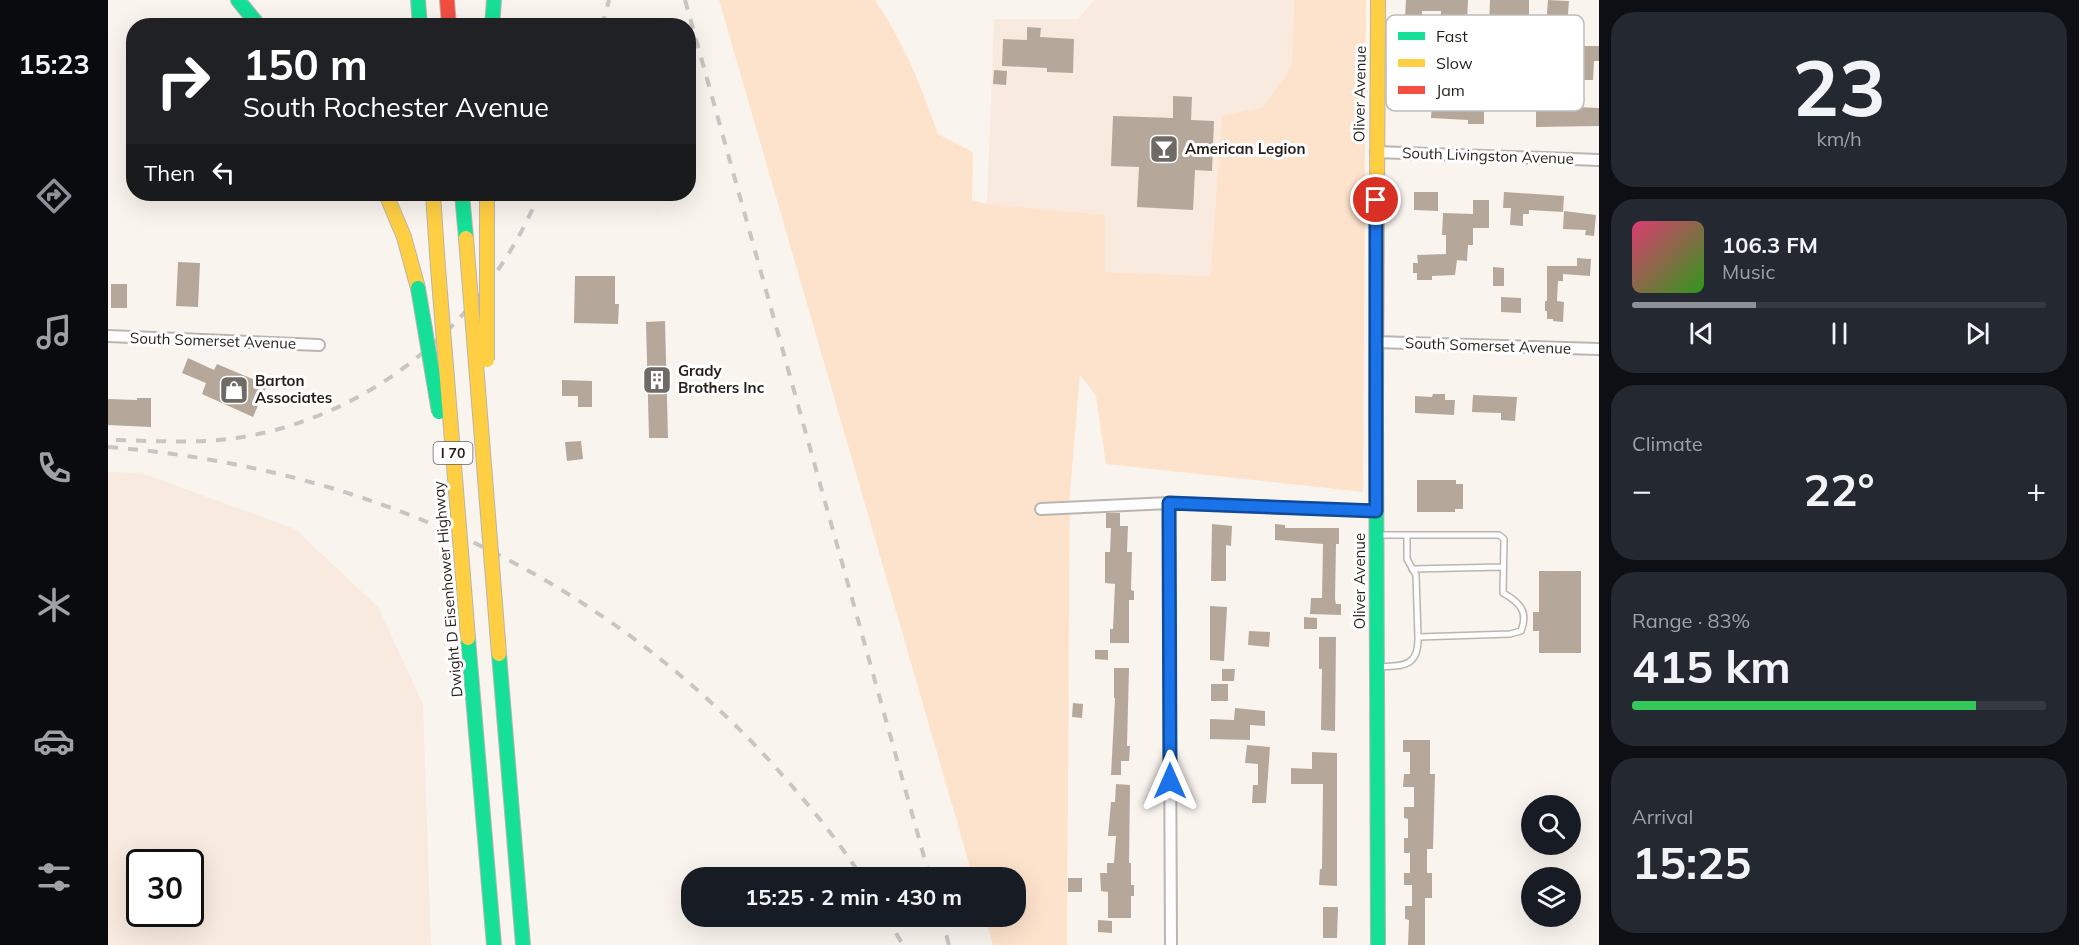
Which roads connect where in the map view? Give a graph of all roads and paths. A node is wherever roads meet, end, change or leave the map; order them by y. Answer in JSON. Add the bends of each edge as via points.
{"nodes":[{"id":1,"x":238,"y":0,"type":"edge"},
{"id":2,"x":418,"y":0,"type":"edge"},
{"id":3,"x":447,"y":0,"type":"edge"},
{"id":4,"x":494,"y":0,"type":"edge"},
{"id":5,"x":1378,"y":0,"type":"edge"},
{"id":6,"x":253,"y":18,"type":"edge"},
{"id":7,"x":419,"y":18,"type":"edge"},
{"id":8,"x":448,"y":18,"type":"edge"},
{"id":9,"x":493,"y":18,"type":"edge"},
{"id":10,"x":1376,"y":152,"type":"junction"},
{"id":11,"x":1599,"y":160,"type":"edge"},
{"id":12,"x":389,"y":201,"type":"edge"},
{"id":13,"x":433,"y":201,"type":"edge"},
{"id":14,"x":463,"y":201,"type":"edge"},
{"id":15,"x":486,"y":201,"type":"edge"},
{"id":16,"x":108,"y":336,"type":"edge"},
{"id":17,"x":1376,"y":342,"type":"junction"},
{"id":18,"x":319,"y":345,"type":"dead end"},
{"id":19,"x":1599,"y":349,"type":"edge"},
{"id":20,"x":1169,"y":503,"type":"junction"},
{"id":21,"x":488,"y":507,"type":"junction"},
{"id":22,"x":1041,"y":509,"type":"dead end"},
{"id":23,"x":1376,"y":511,"type":"junction"},
{"id":24,"x":459,"y":520,"type":"junction"},
{"id":25,"x":1376,"y":535,"type":"junction"},
{"id":26,"x":1407,"y":535,"type":"junction"},
{"id":27,"x":1503,"y":567,"type":"junction"},
{"id":28,"x":1412,"y":569,"type":"junction"},
{"id":29,"x":1418,"y":637,"type":"junction"},
{"id":30,"x":1377,"y":667,"type":"junction"},
{"id":31,"x":494,"y":945,"type":"edge"},
{"id":32,"x":523,"y":945,"type":"edge"},
{"id":33,"x":1171,"y":945,"type":"edge"},
{"id":34,"x":1378,"y":945,"type":"edge"}],
"edges":[{"from":1,"to":6,"type":"main road"},
{"from":2,"to":7,"type":"main road"},
{"from":3,"to":8,"type":"main road"},
{"from":4,"to":9,"type":"main road"},
{"from":5,"to":10,"type":"main road","name":"Oliver Avenue"},
{"from":10,"to":11,"type":"street","name":"South Livingston Avenue"},
{"from":10,"to":17,"type":"main road","name":"Oliver Avenue"},
{"from":12,"to":24,"type":"main road","bridge":true,"via":[[418,288]]},
{"from":13,"to":24,"type":"main road","name":"Dwight D Eisenhower Highway","number":"I 70","bridge":true},
{"from":14,"to":21,"type":"main road","number":"I 70","bridge":true},
{"from":15,"to":21,"type":"main road","bridge":true},
{"from":16,"to":18,"type":"street","name":"South Somerset Avenue"},
{"from":17,"to":19,"type":"street","name":"South Somerset Avenue"},
{"from":17,"to":23,"type":"main road","name":"Oliver Avenue"},
{"from":20,"to":22,"type":"street"},
{"from":20,"to":23,"type":"street"},
{"from":20,"to":33,"type":"street"},
{"from":21,"to":32,"type":"main road","number":"I 70","bridge":true},
{"from":23,"to":25,"type":"main road","name":"Oliver Avenue"},
{"from":24,"to":31,"type":"main road","name":"Dwight D Eisenhower Highway","number":"I 70","bridge":true},
{"from":25,"to":26,"type":"lane"},
{"from":25,"to":30,"type":"main road","name":"Oliver Avenue"},
{"from":26,"to":27,"type":"lane","via":[[1500,535],[1504,539]]},
{"from":26,"to":28,"type":"lane","via":[[1407,558]]},
{"from":27,"to":28,"type":"lane"},
{"from":27,"to":29,"type":"lane","via":[[1503,592],[1523,608],[1521,631]]},
{"from":28,"to":29,"type":"lane","via":[[1416,575]]},
{"from":29,"to":30,"type":"lane","via":[[1413,660],[1405,665]]},
{"from":30,"to":34,"type":"main road","name":"Oliver Avenue"}]}
